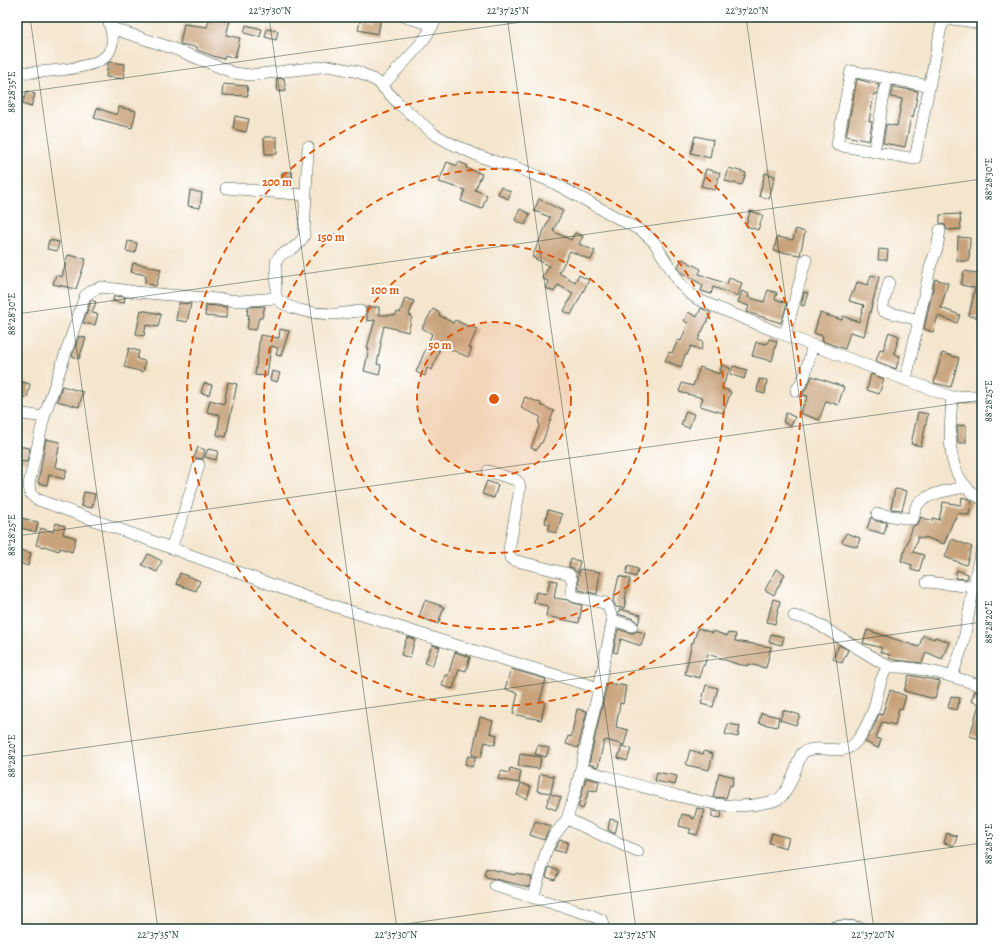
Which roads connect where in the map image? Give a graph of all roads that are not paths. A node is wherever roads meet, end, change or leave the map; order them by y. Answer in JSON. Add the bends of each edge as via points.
{"nodes":[{"id":1,"x":405,"y":17,"type":"edge"},
{"id":2,"x":435,"y":21,"type":"edge"},
{"id":3,"x":109,"y":22,"type":"edge"},
{"id":4,"x":982,"y":24,"type":"edge"},
{"id":5,"x":17,"y":72,"type":"edge"},
{"id":6,"x":887,"y":78,"type":"junction"},
{"id":7,"x":382,"y":86,"type":"junction"},
{"id":8,"x":929,"y":86,"type":"junction"},
{"id":9,"x":308,"y":147,"type":"dead end"},
{"id":10,"x":874,"y":152,"type":"junction"},
{"id":11,"x":226,"y":188,"type":"dead end"},
{"id":12,"x":306,"y":195,"type":"junction"},
{"id":13,"x":940,"y":230,"type":"dead end"},
{"id":14,"x":806,"y":259,"type":"dead end"},
{"id":15,"x":889,"y":282,"type":"dead end"},
{"id":16,"x":276,"y":298,"type":"junction"},
{"id":17,"x":360,"y":311,"type":"dead end"},
{"id":18,"x":919,"y":320,"type":"junction"},
{"id":19,"x":785,"y":335,"type":"junction"},
{"id":20,"x":813,"y":345,"type":"junction"},
{"id":21,"x":906,"y":379,"type":"junction"},
{"id":22,"x":796,"y":391,"type":"dead end"},
{"id":23,"x":973,"y":396,"type":"dead end"},
{"id":24,"x":952,"y":397,"type":"junction"},
{"id":25,"x":17,"y":413,"type":"edge"},
{"id":26,"x":44,"y":417,"type":"junction"},
{"id":27,"x":199,"y":465,"type":"dead end"},
{"id":28,"x":488,"y":471,"type":"dead end"},
{"id":29,"x":965,"y":487,"type":"junction"},
{"id":30,"x":982,"y":499,"type":"edge"},
{"id":31,"x":877,"y":514,"type":"dead end"},
{"id":32,"x":171,"y":548,"type":"junction"},
{"id":33,"x":982,"y":551,"type":"edge"},
{"id":34,"x":980,"y":564,"type":"edge"},
{"id":35,"x":927,"y":582,"type":"dead end"},
{"id":36,"x":974,"y":585,"type":"junction"},
{"id":37,"x":794,"y":616,"type":"dead end"},
{"id":38,"x":613,"y":621,"type":"junction"},
{"id":39,"x":632,"y":626,"type":"dead end"},
{"id":40,"x":888,"y":667,"type":"junction"},
{"id":41,"x":952,"y":676,"type":"junction"},
{"id":42,"x":982,"y":686,"type":"edge"},
{"id":43,"x":599,"y":688,"type":"junction"},
{"id":44,"x":581,"y":769,"type":"junction"},
{"id":45,"x":567,"y":819,"type":"junction"},
{"id":46,"x":638,"y":852,"type":"dead end"},
{"id":47,"x":494,"y":886,"type":"dead end"},
{"id":48,"x":533,"y":898,"type":"junction"},
{"id":49,"x":604,"y":929,"type":"edge"},
{"id":50,"x":819,"y":929,"type":"edge"},
{"id":51,"x":878,"y":929,"type":"edge"}],
"edges":[{"from":1,"to":2,"type":"street"},
{"from":2,"to":7,"type":"street","via":[[425,38]]},
{"from":3,"to":5,"type":"street","via":[[112,43],[110,52],[104,58],[75,68]]},
{"from":3,"to":7,"type":"street","via":[[234,73],[251,75],[329,66],[359,72]]},
{"from":4,"to":8,"type":"street","via":[[959,19],[945,21],[941,27]]},
{"from":6,"to":8,"type":"street"},
{"from":6,"to":10,"type":"street"},
{"from":6,"to":10,"type":"street","via":[[851,71],[838,136],[837,145]]},
{"from":7,"to":19,"type":"street","via":[[434,134],[450,143],[552,182],[643,232],[654,242],[681,285],[699,300]]},
{"from":8,"to":10,"type":"street","via":[[915,160]]},
{"from":9,"to":12,"type":"street"},
{"from":11,"to":12,"type":"street"},
{"from":12,"to":16,"type":"street","via":[[304,236],[292,250],[282,253],[276,262]]},
{"from":13,"to":18,"type":"street"},
{"from":14,"to":19,"type":"street"},
{"from":15,"to":18,"type":"street","via":[[883,311]]},
{"from":16,"to":17,"type":"street","via":[[286,306],[309,311],[331,314]]},
{"from":16,"to":26,"type":"street","via":[[240,301],[102,288],[93,290],[85,296]]},
{"from":18,"to":21,"type":"street"},
{"from":19,"to":20,"type":"street"},
{"from":20,"to":21,"type":"street"},
{"from":20,"to":22,"type":"street","via":[[804,378]]},
{"from":21,"to":24,"type":"street"},
{"from":23,"to":24,"type":"street"},
{"from":24,"to":29,"type":"street","via":[[952,460]]},
{"from":25,"to":26,"type":"street"},
{"from":26,"to":32,"type":"street","via":[[29,484],[30,493],[36,499]]},
{"from":27,"to":32,"type":"street"},
{"from":28,"to":38,"type":"street","via":[[519,483],[510,558],[569,574],[572,580],[572,595],[605,603]]},
{"from":29,"to":30,"type":"street"},
{"from":29,"to":31,"type":"street","via":[[922,500],[915,508],[913,519]]},
{"from":32,"to":43,"type":"street","via":[[320,601]]},
{"from":33,"to":34,"type":"street"},
{"from":34,"to":36,"type":"street"},
{"from":35,"to":36,"type":"street"},
{"from":36,"to":41,"type":"street","via":[[963,645]]},
{"from":37,"to":40,"type":"street","via":[[818,624]]},
{"from":38,"to":39,"type":"street"},
{"from":38,"to":43,"type":"street"},
{"from":40,"to":41,"type":"street"},
{"from":40,"to":44,"type":"street","via":[[884,672],[864,733],[855,744],[848,749],[806,750],[802,753],[787,790],[773,801],[736,806],[710,803]]},
{"from":41,"to":42,"type":"street"},
{"from":43,"to":44,"type":"street"},
{"from":44,"to":45,"type":"street"},
{"from":45,"to":46,"type":"street"},
{"from":45,"to":48,"type":"street","via":[[550,841]]},
{"from":47,"to":48,"type":"street"},
{"from":48,"to":49,"type":"street","via":[[591,915],[602,920]]},
{"from":50,"to":51,"type":"lane","via":[[840,922]]}]}
